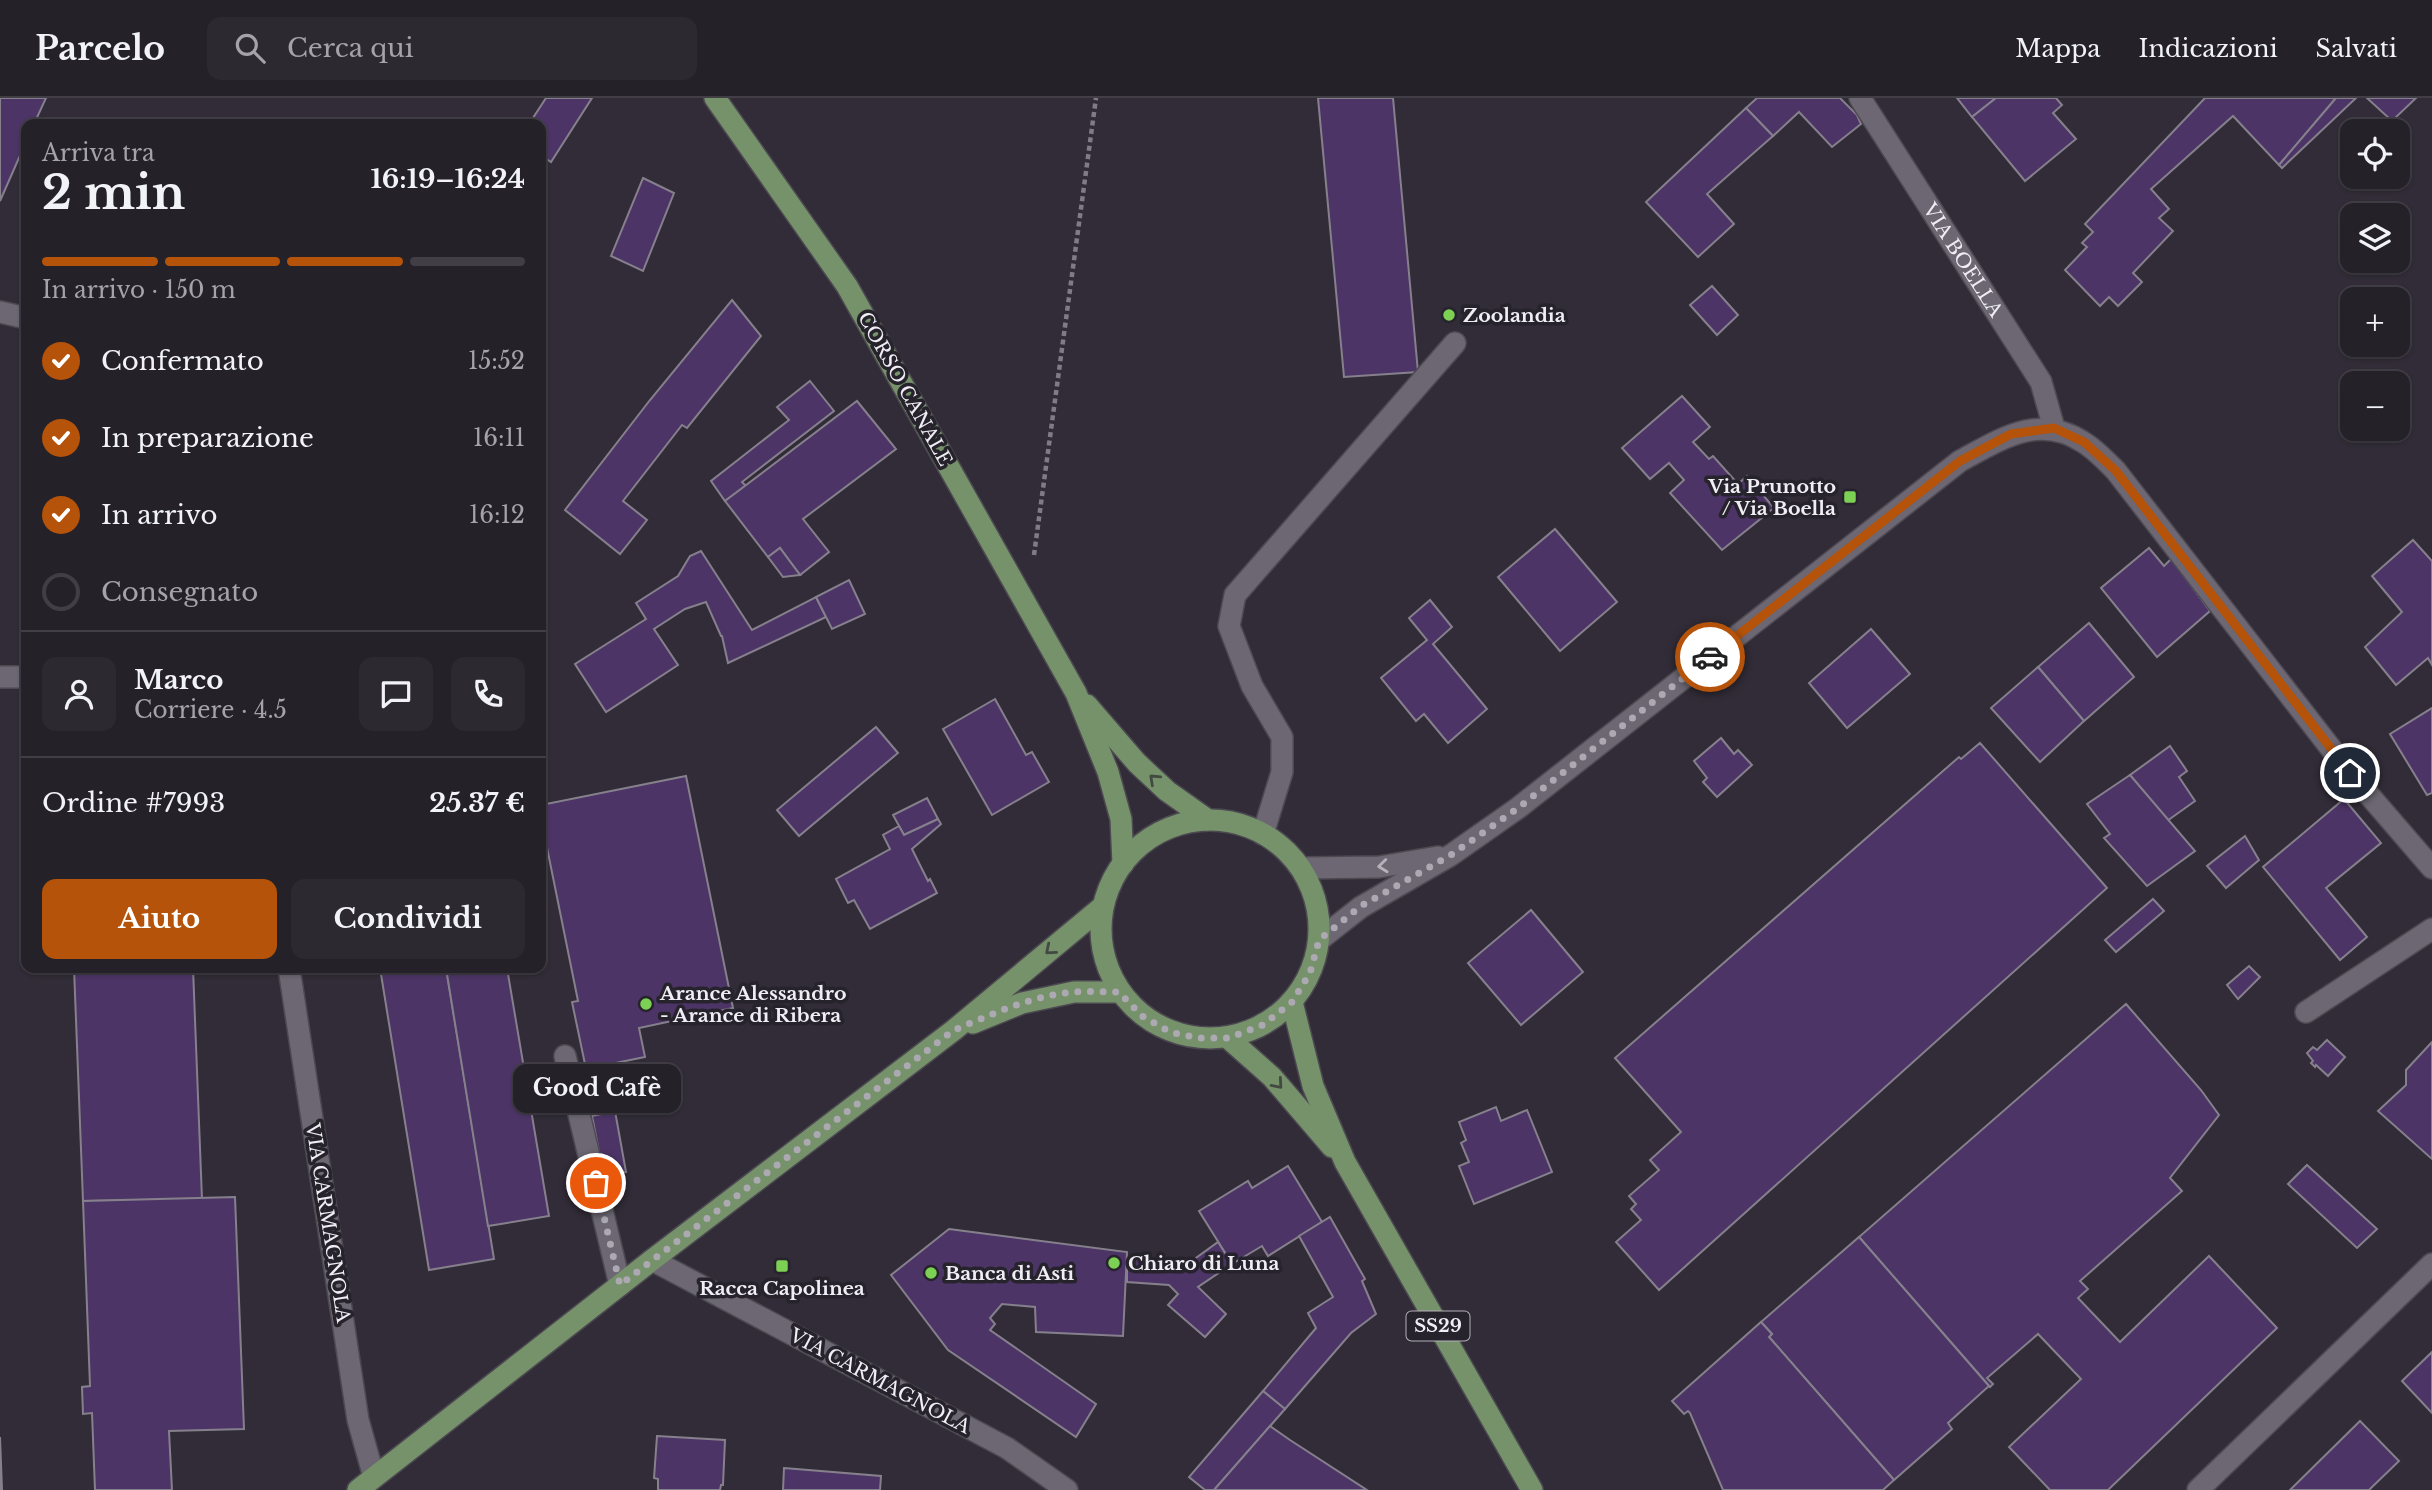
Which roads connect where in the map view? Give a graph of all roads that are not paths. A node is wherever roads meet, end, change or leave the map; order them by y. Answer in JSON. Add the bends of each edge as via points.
{"nodes":[{"id":1,"x":1860,"y":98,"type":"edge"},
{"id":2,"x":718,"y":100,"type":"edge"},
{"id":3,"x":0,"y":312,"type":"edge"},
{"id":4,"x":21,"y":317,"type":"edge"},
{"id":5,"x":1455,"y":343,"type":"dead end"},
{"id":6,"x":2054,"y":428,"type":"junction"},
{"id":7,"x":0,"y":677,"type":"edge"},
{"id":8,"x":21,"y":677,"type":"edge"},
{"id":9,"x":1076,"y":693,"type":"junction"},
{"id":10,"x":1208,"y":820,"type":"junction"},
{"id":11,"x":1263,"y":834,"type":"junction"},
{"id":12,"x":1451,"y":855,"type":"junction"},
{"id":13,"x":1123,"y":864,"type":"junction"},
{"id":14,"x":1301,"y":868,"type":"junction"},
{"id":15,"x":2432,"y":868,"type":"edge"},
{"id":16,"x":1102,"y":907,"type":"junction"},
{"id":17,"x":2432,"y":929,"type":"edge"},
{"id":18,"x":1319,"y":940,"type":"junction"},
{"id":19,"x":290,"y":973,"type":"edge"},
{"id":20,"x":1119,"y":992,"type":"junction"},
{"id":21,"x":1292,"y":1002,"type":"junction"},
{"id":22,"x":2306,"y":1012,"type":"dead end"},
{"id":23,"x":954,"y":1030,"type":"junction"},
{"id":24,"x":1228,"y":1038,"type":"junction"},
{"id":25,"x":565,"y":1056,"type":"dead end"},
{"id":26,"x":1345,"y":1162,"type":"junction"},
{"id":27,"x":652,"y":1260,"type":"junction"},
{"id":28,"x":2432,"y":1264,"type":"edge"},
{"id":29,"x":620,"y":1285,"type":"junction"},
{"id":30,"x":366,"y":1484,"type":"edge"},
{"id":31,"x":1067,"y":1490,"type":"edge"},
{"id":32,"x":1532,"y":1490,"type":"edge"},
{"id":33,"x":2198,"y":1490,"type":"edge"}],
"edges":[{"from":1,"to":6,"type":"street","name":"VIA BOELLA","via":[[2041,382]]},
{"from":2,"to":9,"type":"main road","name":"CORSO CANALE","via":[[847,286]]},
{"from":3,"to":4,"type":"street"},
{"from":5,"to":11,"type":"street","via":[[1235,595],[1229,626],[1252,686],[1282,737],[1282,772]]},
{"from":6,"to":12,"type":"street","via":[[2011,434],[1960,461],[1518,808]]},
{"from":6,"to":15,"type":"street","via":[[2084,442],[2116,471],[2350,773]]},
{"from":7,"to":8,"type":"street"},
{"from":10,"to":9,"type":"main road","name":"CORSO CANALE","one_way":true,"via":[[1137,763]]},
{"from":9,"to":13,"type":"main road","name":"CORSO CANALE","via":[[1108,772],[1121,819]]},
{"from":10,"to":11,"type":"main road","name":"CORSO CANALE","via":[[1237,823]]},
{"from":10,"to":13,"type":"main road","name":"CORSO CANALE","via":[[1180,824],[1154,835]]},
{"from":11,"to":14,"type":"main road","name":"CORSO CANALE","via":[[1284,848]]},
{"from":12,"to":14,"type":"street","one_way":true,"via":[[1379,867]]},
{"from":12,"to":18,"type":"street","via":[[1361,906]]},
{"from":13,"to":16,"type":"main road","name":"CORSO CANALE","via":[[1112,878]]},
{"from":14,"to":18,"type":"main road","name":"CORSO CANALE","via":[[1316,902]]},
{"from":16,"to":20,"type":"main road","name":"CORSO CANALE","via":[[1100,937],[1106,966]]},
{"from":16,"to":23,"type":"main road","name":"VIA CARMAGNOLA","one_way":true},
{"from":17,"to":22,"type":"street"},
{"from":18,"to":21,"type":"main road","name":"CORSO CANALE","via":[[1310,973]]},
{"from":19,"to":30,"type":"street","name":"VIA CARMAGNOLA"},
{"from":20,"to":23,"type":"main road","name":"VIA CARMAGNOLA","via":[[1074,992],[1022,1003]]},
{"from":20,"to":24,"type":"main road","name":"CORSO CANALE","via":[[1142,1016],[1170,1032]]},
{"from":21,"to":24,"type":"main road","name":"CORSO CANALE","via":[[1263,1025]]},
{"from":21,"to":26,"type":"main road","number":"SS29","via":[[1312,1086]]},
{"from":23,"to":27,"type":"main road","name":"VIA CARMAGNOLA"},
{"from":24,"to":26,"type":"main road","one_way":true,"via":[[1272,1077]]},
{"from":25,"to":29,"type":"street"},
{"from":26,"to":32,"type":"main road","number":"SS29"},
{"from":27,"to":29,"type":"main road","name":"VIA CARMAGNOLA"},
{"from":27,"to":31,"type":"street","name":"VIA CARMAGNOLA","via":[[1007,1448]]},
{"from":28,"to":33,"type":"street"},
{"from":29,"to":30,"type":"main road","name":"VIA CARMAGNOLA"}]}
